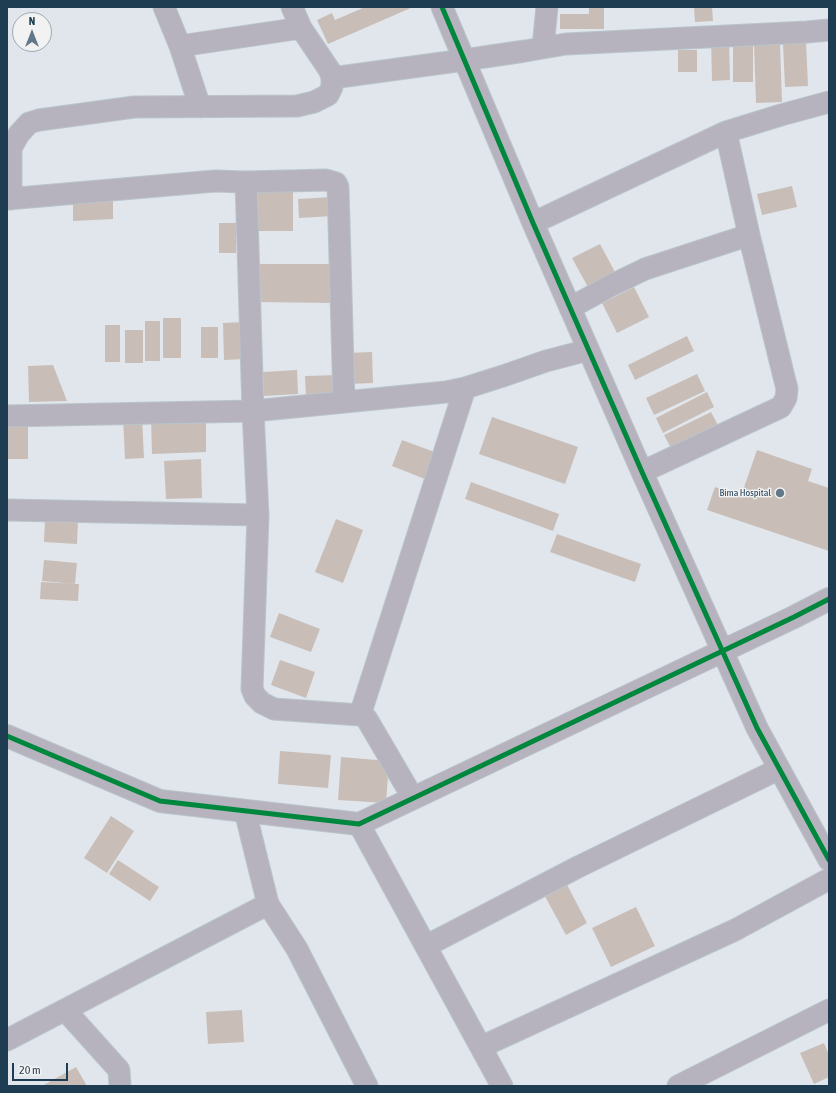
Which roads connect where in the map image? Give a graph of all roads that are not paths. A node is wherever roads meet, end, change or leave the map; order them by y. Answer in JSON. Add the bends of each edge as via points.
{"nodes":[{"id":1,"x":164,"y":7,"type":"edge"},
{"id":2,"x":292,"y":7,"type":"edge"},
{"id":3,"x":442,"y":7,"type":"edge"},
{"id":4,"x":547,"y":7,"type":"edge"},
{"id":5,"x":301,"y":28,"type":"junction"},
{"id":6,"x":829,"y":30,"type":"edge"},
{"id":7,"x":180,"y":46,"type":"junction"},
{"id":8,"x":543,"y":47,"type":"junction"},
{"id":9,"x":464,"y":60,"type":"junction"},
{"id":10,"x":332,"y":78,"type":"junction"},
{"id":11,"x":829,"y":102,"type":"edge"},
{"id":12,"x":200,"y":107,"type":"junction"},
{"id":13,"x":726,"y":132,"type":"junction"},
{"id":14,"x":246,"y":182,"type":"junction"},
{"id":15,"x":9,"y":199,"type":"edge"},
{"id":16,"x":533,"y":223,"type":"junction"},
{"id":17,"x":749,"y":235,"type":"junction"},
{"id":18,"x":570,"y":308,"type":"junction"},
{"id":19,"x":588,"y":350,"type":"junction"},
{"id":20,"x":465,"y":388,"type":"junction"},
{"id":21,"x":344,"y":402,"type":"junction"},
{"id":22,"x":253,"y":411,"type":"junction"},
{"id":23,"x":7,"y":416,"type":"edge"},
{"id":24,"x":642,"y":472,"type":"junction"},
{"id":25,"x":7,"y":510,"type":"edge"},
{"id":26,"x":258,"y":515,"type":"junction"},
{"id":27,"x":829,"y":599,"type":"edge"},
{"id":28,"x":722,"y":651,"type":"junction"},
{"id":29,"x":360,"y":715,"type":"junction"},
{"id":30,"x":7,"y":736,"type":"edge"},
{"id":31,"x":779,"y":769,"type":"junction"},
{"id":32,"x":413,"y":798,"type":"junction"},
{"id":33,"x":245,"y":811,"type":"junction"},
{"id":34,"x":359,"y":824,"type":"junction"},
{"id":35,"x":829,"y":860,"type":"edge"},
{"id":36,"x":829,"y":879,"type":"edge"},
{"id":37,"x":268,"y":904,"type":"junction"},
{"id":38,"x":426,"y":946,"type":"junction"},
{"id":39,"x":65,"y":1010,"type":"junction"},
{"id":40,"x":829,"y":1010,"type":"edge"},
{"id":41,"x":7,"y":1040,"type":"edge"},
{"id":42,"x":481,"y":1047,"type":"junction"},
{"id":43,"x":120,"y":1086,"type":"edge"},
{"id":44,"x":367,"y":1086,"type":"edge"},
{"id":45,"x":502,"y":1086,"type":"edge"},
{"id":46,"x":678,"y":1086,"type":"edge"}],
"edges":[{"from":1,"to":7,"type":"street"},
{"from":2,"to":5,"type":"street"},
{"from":3,"to":9,"type":"street"},
{"from":4,"to":8,"type":"street"},
{"from":5,"to":7,"type":"street"},
{"from":5,"to":10,"type":"street"},
{"from":6,"to":8,"type":"street"},
{"from":7,"to":12,"type":"street"},
{"from":8,"to":9,"type":"street"},
{"from":9,"to":10,"type":"street"},
{"from":9,"to":16,"type":"street"},
{"from":10,"to":12,"type":"street","via":[[332,87],[328,95],[297,106]]},
{"from":11,"to":13,"type":"street"},
{"from":12,"to":15,"type":"street","via":[[134,107],[30,123],[19,134],[11,148]]},
{"from":13,"to":16,"type":"street"},
{"from":13,"to":17,"type":"street"},
{"from":14,"to":15,"type":"street","via":[[215,181]]},
{"from":14,"to":21,"type":"street","via":[[326,180],[336,183],[338,187]]},
{"from":14,"to":22,"type":"street"},
{"from":16,"to":18,"type":"street"},
{"from":17,"to":18,"type":"street","via":[[645,269]]},
{"from":17,"to":24,"type":"street","via":[[787,389],[786,398],[781,407]]},
{"from":18,"to":19,"type":"street"},
{"from":19,"to":20,"type":"street"},
{"from":19,"to":24,"type":"street"},
{"from":20,"to":21,"type":"street"},
{"from":20,"to":29,"type":"street"},
{"from":21,"to":22,"type":"street"},
{"from":22,"to":23,"type":"street"},
{"from":22,"to":26,"type":"street"},
{"from":24,"to":28,"type":"street"},
{"from":25,"to":26,"type":"street"},
{"from":26,"to":29,"type":"street","via":[[252,689],[255,696],[274,709]]},
{"from":27,"to":28,"type":"street"},
{"from":28,"to":31,"type":"street"},
{"from":28,"to":32,"type":"street"},
{"from":29,"to":32,"type":"street","via":[[368,721]]},
{"from":30,"to":33,"type":"street","via":[[160,801]]},
{"from":31,"to":35,"type":"street"},
{"from":31,"to":38,"type":"street"},
{"from":32,"to":34,"type":"street"},
{"from":33,"to":34,"type":"street"},
{"from":33,"to":37,"type":"street"},
{"from":34,"to":38,"type":"street"},
{"from":36,"to":42,"type":"street","via":[[735,930]]},
{"from":37,"to":39,"type":"street"},
{"from":37,"to":44,"type":"street","via":[[297,949]]},
{"from":38,"to":42,"type":"street"},
{"from":39,"to":41,"type":"street"},
{"from":39,"to":43,"type":"street","via":[[119,1070]]},
{"from":40,"to":46,"type":"street"},
{"from":42,"to":45,"type":"street"}]}
